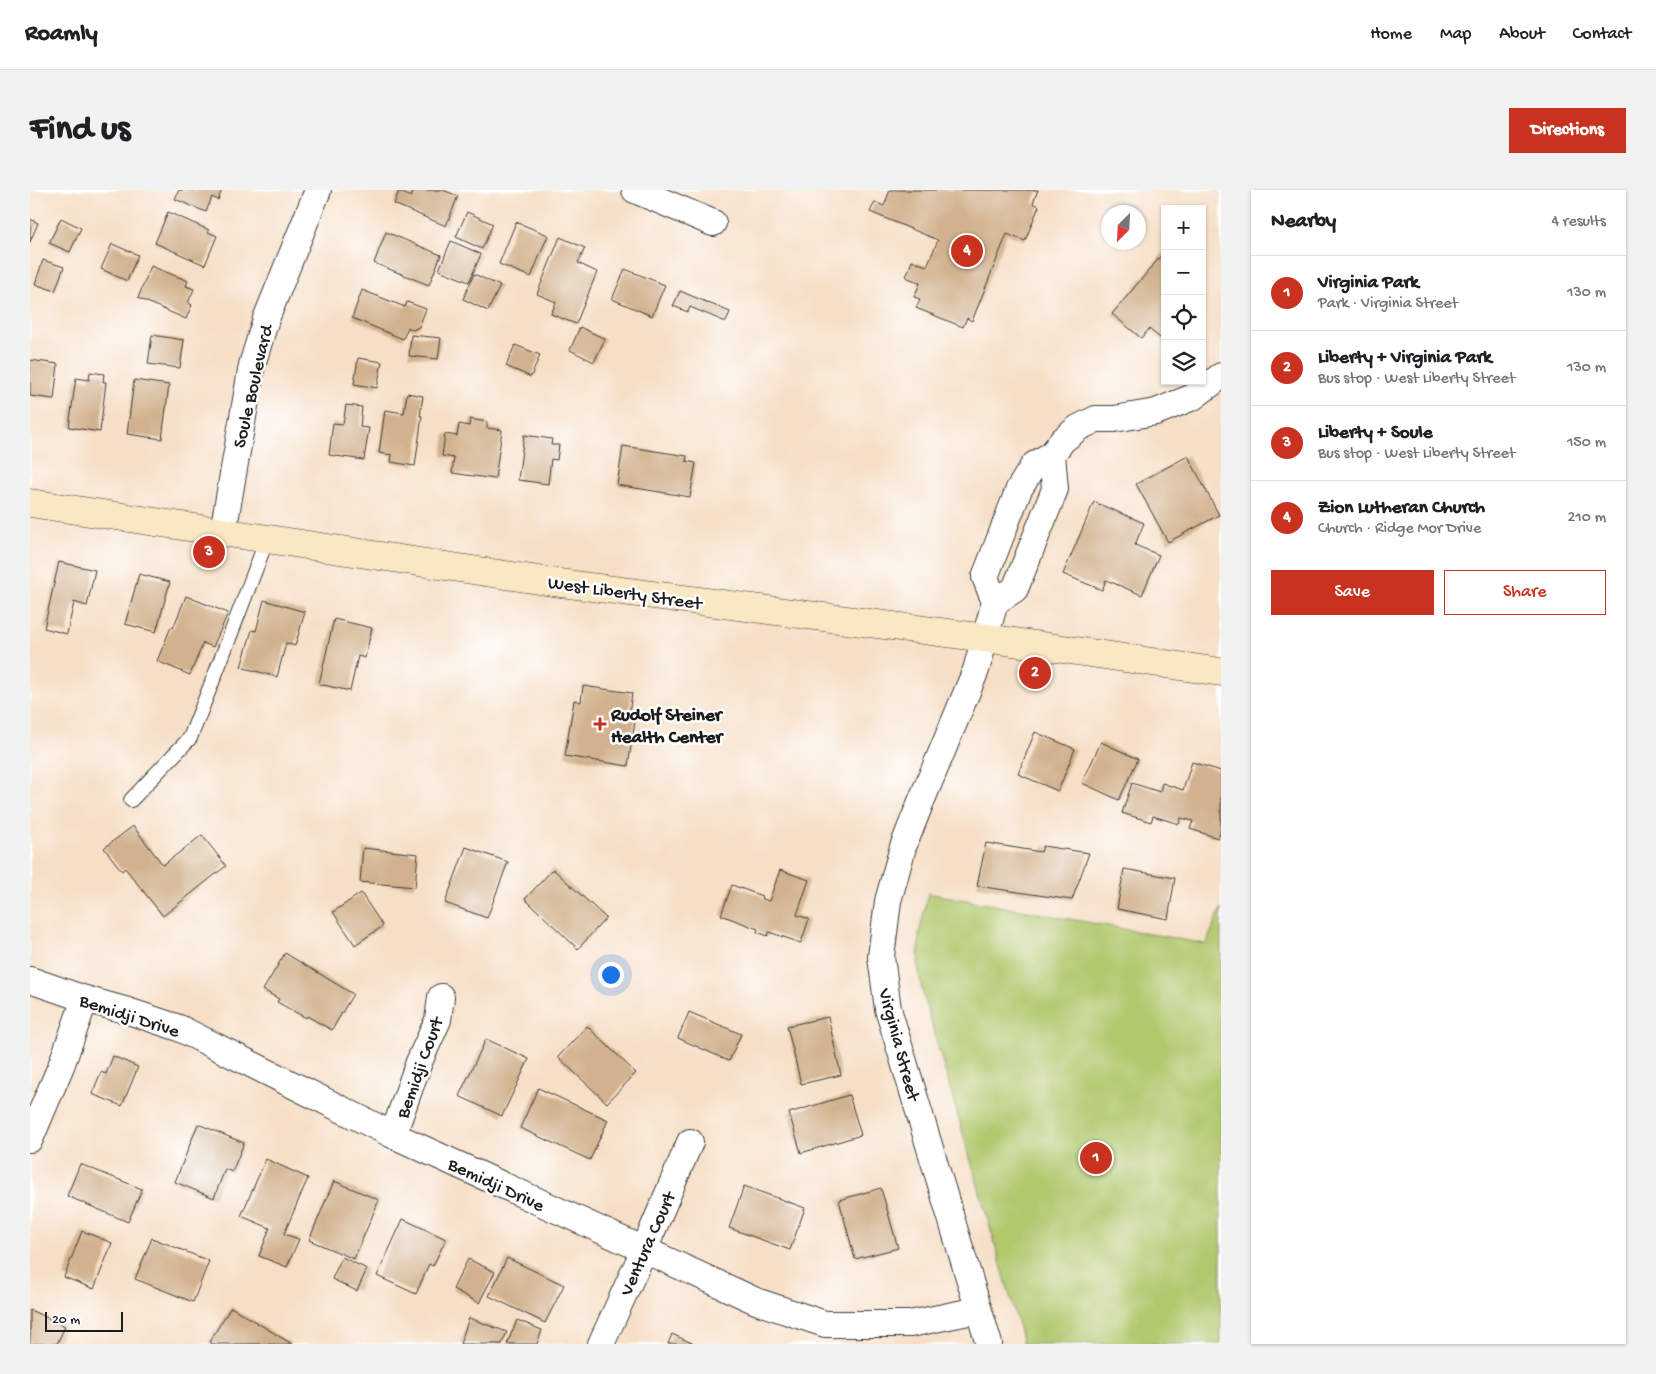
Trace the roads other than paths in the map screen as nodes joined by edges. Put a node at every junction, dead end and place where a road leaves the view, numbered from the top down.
1 (318, 190) edge
2 (635, 190) edge
3 (713, 223) dead end
4 (1221, 376) edge
5 (30, 503) edge
6 (223, 532) junction
7 (267, 538) junction
8 (986, 638) junction
9 (1221, 672) edge
10 (131, 800) dead end
11 (30, 980) edge
12 (441, 998) dead end
13 (85, 999) junction
14 (393, 1135) junction
15 (30, 1139) edge
16 (690, 1142) dead end
17 (644, 1250) junction
18 (978, 1310) junction
19 (601, 1344) edge
20 (989, 1344) edge

1 - 6 street, Soule Boulevard
2 - 3 street
4 - 8 street, Virginia Street
5 - 6 main road, West Liberty Street
6 - 7 main road, West Liberty Street
7 - 8 main road, West Liberty Street
7 - 10 lane
8 - 9 main road, West Liberty Street
8 - 18 street, Virginia Street
11 - 13 street, Bemidji Drive
12 - 14 street, Bemidji Court
13 - 14 street, Bemidji Drive
13 - 15 street
14 - 17 street, Bemidji Drive
16 - 17 street, Ventura Court
17 - 18 street, Bemidji Drive
17 - 19 street, Ventura Court
18 - 20 street, Virginia Street

